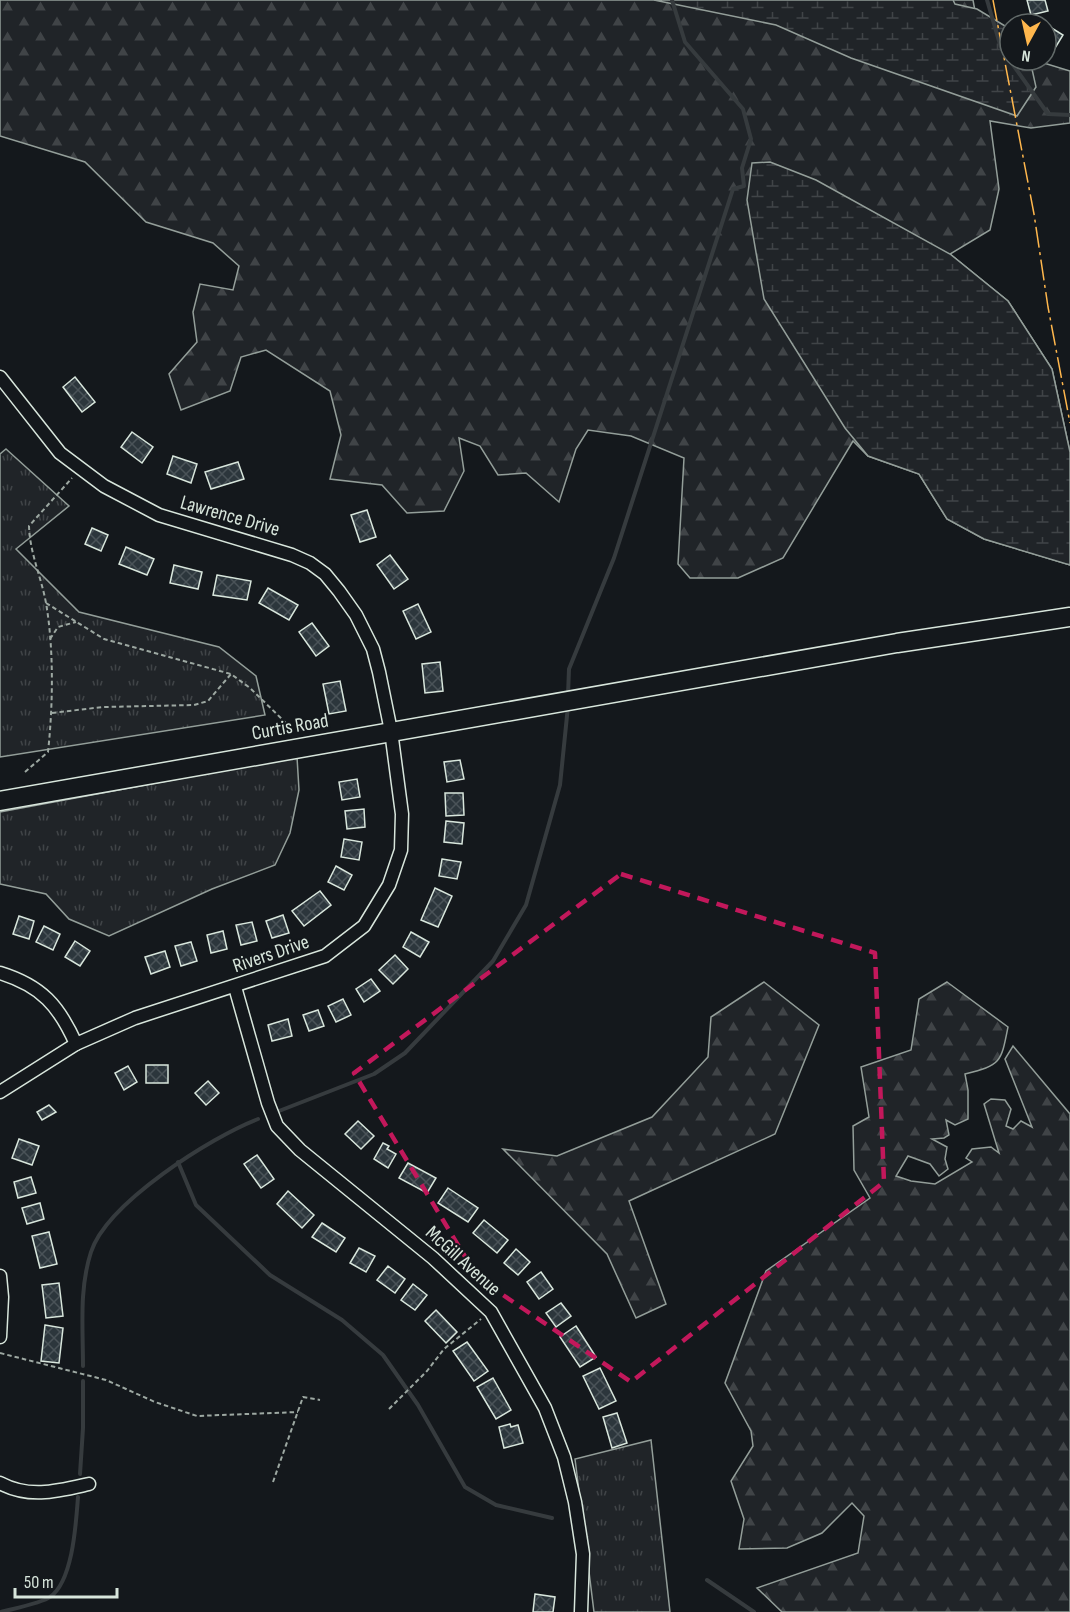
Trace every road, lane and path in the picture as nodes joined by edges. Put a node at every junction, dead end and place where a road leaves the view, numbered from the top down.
1 (0, 377) edge
2 (80, 469) junction
3 (46, 603) junction
4 (1070, 617) edge
5 (76, 622) junction
6 (49, 640) junction
7 (231, 674) junction
8 (52, 713) junction
9 (288, 725) dead end
10 (391, 731) junction
11 (25, 772) dead end
12 (0, 801) edge
13 (0, 973) edge
14 (235, 987) junction
15 (76, 1044) junction
16 (0, 1092) edge
17 (0, 1276) edge
18 (491, 1312) junction
19 (0, 1337) edge
20 (0, 1353) edge
21 (320, 1400) dead end
22 (389, 1409) dead end
23 (298, 1412) junction
24 (273, 1482) dead end
25 (0, 1483) edge
26 (89, 1484) dead end
27 (581, 1612) edge

1 - 2 street, Lawrence Drive
2 - 3 path
2 - 10 street, Lawrence Drive
3 - 5 path
3 - 6 path
4 - 10 main road, Curtis Road
5 - 6 path
5 - 7 path
6 - 8 path
7 - 8 path
7 - 9 path
8 - 11 path
10 - 12 main road, Curtis Road
10 - 14 street, Rivers Drive
13 - 15 street
14 - 15 street, Rivers Drive
14 - 18 street, McGill Avenue
15 - 16 street, Rivers Drive
17 - 19 street
18 - 22 path
18 - 27 street, McGill Avenue
20 - 23 path
21 - 23 path
23 - 24 path
25 - 26 street

